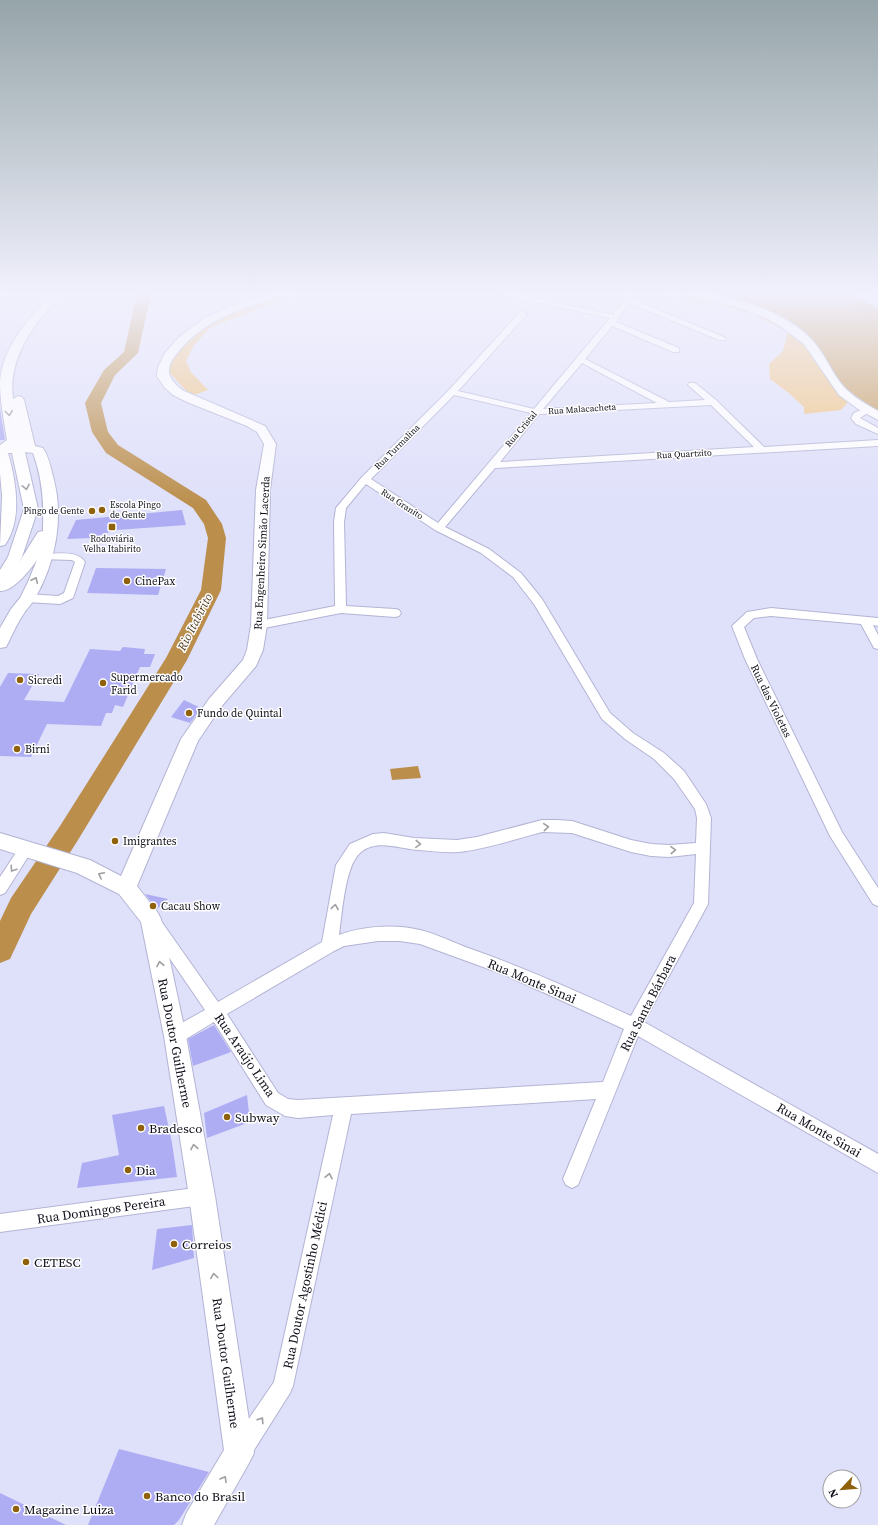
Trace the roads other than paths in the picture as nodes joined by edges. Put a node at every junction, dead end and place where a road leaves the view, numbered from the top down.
1 (11, 364) edge
2 (166, 364) edge
3 (478, 364) edge
4 (576, 364) edge
5 (590, 364) edge
6 (824, 364) edge
7 (692, 385) dead end
8 (18, 390) dead end
9 (452, 392) junction
10 (713, 402) junction
11 (666, 404) junction
12 (536, 412) junction
13 (873, 413) edge
14 (878, 431) edge
15 (878, 443) edge
16 (25, 447) junction
17 (0, 450) edge
18 (762, 450) junction
19 (491, 465) junction
20 (365, 479) junction
21 (50, 521) junction
22 (439, 528) junction
23 (0, 542) edge
24 (15, 557) junction
25 (45, 557) junction
26 (21, 572) junction
27 (0, 583) edge
28 (0, 588) edge
29 (27, 598) junction
30 (341, 608) junction
31 (16, 613) junction
32 (395, 613) dead end
33 (864, 620) junction
34 (878, 622) edge
35 (259, 625) junction
36 (0, 643) edge
37 (878, 645) edge
38 (0, 841) edge
39 (703, 848) junction
40 (32, 850) junction
41 (126, 888) junction
42 (0, 889) edge
43 (878, 900) edge
44 (151, 919) junction
45 (329, 946) junction
46 (216, 1011) junction
47 (634, 1025) junction
48 (174, 1036) junction
49 (607, 1090) junction
50 (344, 1105) junction
51 (878, 1164) edge
52 (572, 1179) dead end
53 (202, 1196) junction
54 (0, 1223) edge
55 (239, 1453) junction
56 (197, 1525) edge

1 -> 16 street
2 - 35 street, Rua Engenheiro Simão Lacerda
3 - 9 street, Rua Turmalina
4 - 12 street, Rua Cristal
5 - 11 street
6 - 13 street
7 - 10 street
8 - 16 street
9 - 12 street, Rua Malacacheta
9 - 20 street, Rua Turmalina
10 - 11 street, Rua Malacacheta
10 - 18 street
11 - 12 street, Rua Malacacheta
12 - 19 street, Rua Cristal
13 - 14 street
15 - 18 street, Rua Quartzito
16 - 17 street
16 - 21 street
16 -> 24 street
17 - 23 street
18 - 19 street, Rua Quartzito
19 - 22 street, Rua Cristal
20 - 22 street, Rua Granito
20 - 30 street, Rua Turmalina
21 - 25 street
21 - 26 street
22 - 39 street, Rua Granito
24 - 26 street
24 - 27 street
29 -> 25 street
25 - 29 street
26 - 28 street
26 - 31 street
29 - 31 street
30 - 32 street
30 - 35 street
31 - 36 street
33 - 34 street, Rua das Violetas
33 - 37 street
33 - 43 street, Rua das Violetas
35 - 41 street, Rua Engenheiro Simão Lacerda
38 - 40 street, Rua Araújo Lima
45 -> 39 street
39 - 47 street, Rua Santa Bárbara
41 -> 40 street, Rua Araújo Lima
40 -> 42 street
41 - 44 street, Rua Araújo Lima
44 - 46 street, Rua Araújo Lima
48 -> 44 street, Rua Doutor Guilherme
45 - 46 street, Rua Monte Sinai
45 - 47 street, Rua Monte Sinai
46 - 48 street, Rua Monte Sinai
46 - 50 street, Rua Araújo Lima
47 - 49 street, Rua Santa Bárbara
47 - 51 street, Rua Monte Sinai
53 -> 48 street, Rua Doutor Guilherme
49 - 50 street, Rua Araújo Lima
49 - 52 street, Rua Santa Bárbara
55 -> 50 street, Rua Doutor Agostinho Médici
53 - 54 street, Rua Domingos Pereira
55 -> 53 street, Rua Doutor Guilherme
56 -> 55 street

